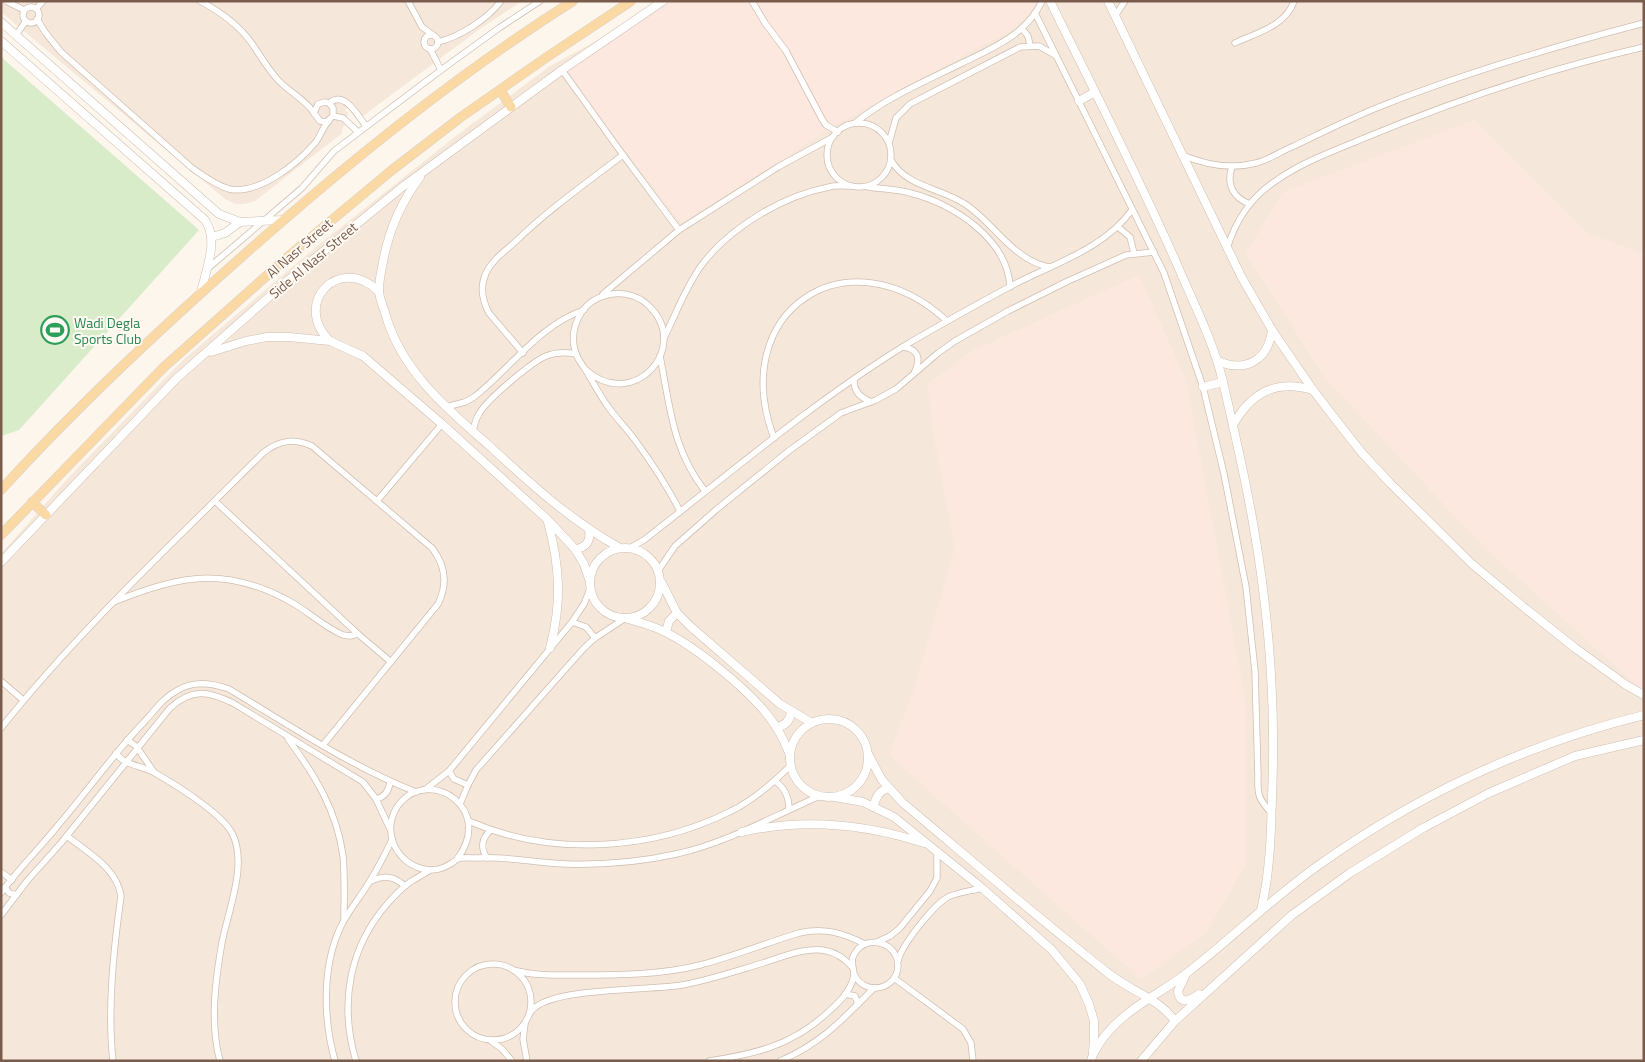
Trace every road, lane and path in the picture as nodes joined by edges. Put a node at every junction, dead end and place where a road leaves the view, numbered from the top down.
1 (6, 1) edge
2 (44, 1) edge
3 (200, 1) edge
4 (408, 1) edge
5 (502, 1) edge
6 (540, 1) edge
7 (572, 1) edge
8 (631, 1) edge
9 (663, 1) edge
10 (752, 1) edge
11 (1042, 1) edge
12 (1050, 1) edge
13 (1108, 1) edge
14 (1125, 1) edge
15 (1294, 1) edge
16 (36, 9) junction
17 (24, 10) junction
18 (1036, 13) junction
19 (1115, 16) junction
20 (37, 19) junction
21 (26, 21) junction
22 (418, 21) junction
23 (1, 22) edge
24 (1644, 23) edge
25 (1022, 28) junction
26 (433, 34) junction
27 (16, 35) junction
28 (424, 41) junction
29 (1, 42) edge
30 (438, 42) junction
31 (1235, 43) dead end
32 (1030, 46) junction
33 (1644, 47) edge
34 (430, 49) junction
35 (1056, 55) junction
36 (441, 70) junction
37 (562, 70) junction
38 (500, 90) junction
39 (1095, 92) junction
40 (1079, 101) junction
41 (305, 103) junction
42 (329, 103) junction
43 (318, 104) junction
44 (511, 106) junction
45 (314, 113) junction
46 (331, 118) junction
47 (320, 121) junction
48 (856, 123) junction
49 (366, 126) junction
50 (322, 131) junction
51 (358, 132) junction
52 (835, 134) junction
53 (889, 143) junction
54 (622, 155) junction
55 (1182, 155) junction
56 (891, 160) junction
57 (1232, 167) junction
58 (424, 171) junction
59 (852, 186) junction
60 (863, 187) junction
61 (1250, 204) junction
62 (1132, 210) junction
63 (282, 220) junction
64 (240, 222) junction
65 (263, 222) junction
66 (1118, 227) junction
67 (679, 230) junction
68 (212, 237) junction
69 (1227, 249) junction
70 (1154, 252) junction
71 (1134, 253) junction
72 (1049, 267) junction
73 (206, 270) junction
74 (1010, 287) junction
75 (201, 292) junction
76 (379, 292) junction
77 (598, 298) junction
78 (584, 310) junction
79 (948, 321) junction
80 (1272, 330) junction
81 (664, 340) junction
82 (330, 341) junction
83 (903, 347) junction
84 (523, 353) junction
85 (204, 354) junction
86 (576, 354) junction
87 (660, 356) junction
88 (1218, 361) junction
89 (585, 369) junction
90 (914, 373) junction
91 (854, 380) junction
92 (1223, 382) junction
93 (1203, 387) junction
94 (1313, 390) junction
95 (871, 402) junction
96 (446, 407) junction
97 (442, 424) junction
98 (1233, 425) junction
99 (473, 432) junction
100 (774, 438) junction
101 (1, 490) edge
102 (705, 491) junction
103 (215, 501) junction
104 (377, 501) junction
105 (32, 502) junction
106 (680, 511) junction
107 (46, 515) junction
108 (548, 520) junction
109 (589, 530) junction
110 (1, 535) edge
111 (620, 548) junction
112 (630, 548) junction
113 (575, 549) junction
114 (1, 562) edge
115 (658, 571) junction
116 (589, 579) junction
117 (660, 580) junction
118 (590, 589) junction
119 (113, 602) junction
120 (677, 613) junction
121 (625, 619) junction
122 (572, 622) junction
123 (666, 632) junction
124 (358, 634) junction
125 (595, 638) junction
126 (550, 648) junction
127 (391, 662) junction
128 (1, 681) edge
129 (1644, 695) edge
130 (23, 700) junction
131 (791, 712) junction
132 (1644, 715) edge
133 (812, 723) junction
134 (776, 727) junction
135 (1, 728) edge
136 (286, 735) junction
137 (126, 740) junction
138 (1644, 740) edge
139 (323, 745) junction
140 (137, 748) junction
141 (116, 753) junction
142 (868, 754) junction
143 (790, 755) junction
144 (126, 761) junction
145 (791, 765) junction
146 (449, 771) junction
147 (154, 772) junction
148 (776, 781) junction
149 (390, 782) junction
150 (468, 785) junction
151 (888, 788) junction
152 (425, 790) junction
153 (416, 792) junction
154 (820, 796) junction
155 (835, 797) junction
156 (376, 799) junction
157 (460, 804) junction
158 (874, 806) junction
159 (789, 809) junction
160 (1272, 814) junction
161 (469, 821) junction
162 (61, 822) junction
163 (72, 830) junction
164 (490, 830) junction
165 (390, 831) junction
166 (742, 832) junction
167 (52, 833) junction
168 (67, 836) junction
169 (392, 840) junction
170 (61, 843) junction
171 (927, 844) junction
172 (937, 853) junction
173 (457, 858) junction
174 (487, 858) junction
175 (431, 870) junction
176 (1, 872) edge
177 (16, 874) junction
178 (12, 880) junction
179 (27, 881) junction
180 (370, 881) junction
181 (406, 886) junction
182 (982, 888) junction
183 (3, 890) edge
184 (16, 894) junction
185 (1261, 910) junction
186 (1, 915) edge
187 (344, 920) junction
188 (877, 942) junction
189 (865, 944) junction
190 (1059, 945) junction
191 (898, 963) junction
192 (852, 967) junction
193 (513, 970) junction
194 (1187, 973) junction
195 (854, 974) junction
196 (894, 978) junction
197 (874, 988) junction
198 (1210, 989) junction
199 (845, 994) junction
200 (1150, 998) junction
201 (858, 1004) junction
202 (528, 1018) junction
203 (1175, 1021) junction
204 (489, 1040) junction
205 (1092, 1059) edge
206 (113, 1061) edge
207 (220, 1061) edge
208 (334, 1061) edge
209 (356, 1061) edge
210 (512, 1061) edge
211 (527, 1061) edge
212 (709, 1061) edge
213 (780, 1061) edge
214 (973, 1061) edge
215 (1141, 1061) edge

1 - 17 street
2 - 16 street
3 - 41 street
4 - 22 street
5 - 30 street
6 - 36 street
7 - 63 main road
8 - 38 main road, Al Nasr Street
9 - 37 street, Side Al Nasr Street
10 - 52 street
11 - 18 street
12 - 39 street
13 - 19 street
14 - 19 street
15 - 31 street
16 - 17 street
16 - 20 street
17 - 21 street
18 - 25 street
18 - 35 street
19 - 55 street
20 - 21 street
20 - 50 street
21 - 27 street
22 - 26 street
22 - 28 street
23 - 27 street
24 - 57 street
25 - 32 street
25 - 48 street
26 - 28 street
26 - 30 street
27 - 64 street
28 - 34 street
29 - 68 street
30 - 34 street
32 - 35 street
32 - 53 street
33 - 61 street
34 - 36 street
35 - 40 street
36 - 49 street
37 - 44 street, Side Al Nasr Street
37 - 54 street
38 - 44 main road
38 - 105 main road, Al Nasr Street
39 - 40 street
39 - 88 street
40 - 62 street
41 - 43 street
41 - 45 street
42 - 43 street
42 - 46 street
42 - 49 street
43 - 45 street
44 - 58 street, Side Al Nasr Street
45 - 47 street
46 - 47 street
46 - 50 street
46 - 51 street
47 - 50 street
48 - 52 street
48 - 53 street
49 - 51 street
51 - 65 street
52 - 59 street
52 - 67 street
53 - 56 street
54 - 67 street
54 - 84 street
55 - 57 street
55 - 69 street
56 - 60 street
56 - 72 street
57 - 61 street
58 - 76 street
58 - 85 street, Side Al Nasr Street
59 - 60 street
59 - 81 street
60 - 74 street
61 - 69 street
62 - 66 street
62 - 70 street
63 - 65 street
63 - 75 main road
64 - 65 street
64 - 68 street
65 - 73 street
66 - 71 street
66 - 72 street
67 - 77 street
68 - 73 street
69 - 80 street
70 - 71 street
70 - 93 street
71 - 90 street
72 - 74 street
73 - 75 street
74 - 79 street
75 - 101 main road
76 - 82 street
76 - 96 street
77 - 78 street
77 - 81 street
78 - 84 street
78 - 86 street
79 - 83 street
79 - 100 street
80 - 88 street
80 - 94 street
81 - 87 street
82 - 85 street
82 - 97 street
83 - 90 street
83 - 91 street
84 - 96 street
85 - 107 street, Side Al Nasr Street
86 - 89 street
86 - 99 street
87 - 89 street
87 - 102 street
88 - 92 street
89 - 106 street
90 - 95 street
91 - 95 street
91 - 100 street
92 - 93 street
92 - 98 street
93 - 160 street
94 - 98 street
94 - 129 street
95 - 115 street
96 - 99 street
97 - 104 street
97 - 108 street
98 - 160 street
99 - 109 street
100 - 102 street
102 - 106 street
103 - 104 street
103 - 119 street
103 - 124 street
104 - 127 street
105 - 107 main road
105 - 110 main road, Al Nasr Street
106 - 112 street
107 - 114 street, Side Al Nasr Street
108 - 113 street
108 - 126 street
109 - 111 street
109 - 113 street
111 - 112 street
111 - 116 street
112 - 115 street
113 - 116 street
115 - 117 street
116 - 118 street
117 - 120 street
117 - 121 street
118 - 121 street
118 - 122 street
119 - 124 street
119 - 130 street
120 - 123 street
120 - 131 street
121 - 123 street
121 - 125 street
122 - 125 street
122 - 126 street
123 - 134 street
124 - 127 street
125 - 150 street
126 - 146 street
127 - 139 street
128 - 130 street
130 - 135 street
131 - 133 street
131 - 134 street
132 - 185 street
133 - 142 street
133 - 143 street
134 - 143 street
136 - 140 street
136 - 156 street
136 - 187 street
137 - 139 street
137 - 140 street
137 - 141 street
138 - 198 street
139 - 149 street
140 - 144 street
140 - 147 street
141 - 144 street
141 - 162 street
142 - 151 street
142 - 155 street
143 - 145 street
144 - 147 street
144 - 163 street
145 - 148 street
145 - 154 street
146 - 150 street
146 - 152 street
147 - 207 street
148 - 159 street
148 - 164 street
149 - 153 street
149 - 156 street
150 - 157 street
151 - 158 street
151 - 190 street
152 - 153 street
152 - 157 street
153 - 165 street
154 - 155 street
154 - 159 street
155 - 158 street
156 - 165 street
157 - 161 street
158 - 171 street
159 - 166 street
160 - 185 street
161 - 164 street
161 - 173 street
162 - 163 street
162 - 167 street
163 - 168 street
164 - 174 street
165 - 169 street
166 - 171 street
166 - 174 street
167 - 170 street
167 - 177 street
168 - 170 street
168 - 206 street
169 - 175 street
169 - 180 street
170 - 179 street
171 - 172 street
172 - 182 street
172 - 188 street
173 - 174 street
173 - 175 street
175 - 181 street
176 - 178 street
177 - 178 street
177 - 179 street
178 - 183 street
179 - 184 street
180 - 181 street
180 - 187 street
181 - 209 street
182 - 190 street
182 - 191 street
183 - 184 street
184 - 186 street
185 - 194 street
187 - 208 street
188 - 189 street
188 - 191 street
189 - 192 street
189 - 193 street
190 - 200 street
190 - 205 street
191 - 196 street
192 - 195 street
192 - 202 street
193 - 202 street
193 - 204 street
194 - 198 street
194 - 200 street
195 - 197 street
195 - 199 street
196 - 197 street
196 - 214 street
197 - 201 street
198 - 203 street
199 - 201 street
199 - 212 street
200 - 203 street
200 - 205 street
201 - 213 street
202 - 204 street
202 - 211 street
203 - 215 street
204 - 210 street

